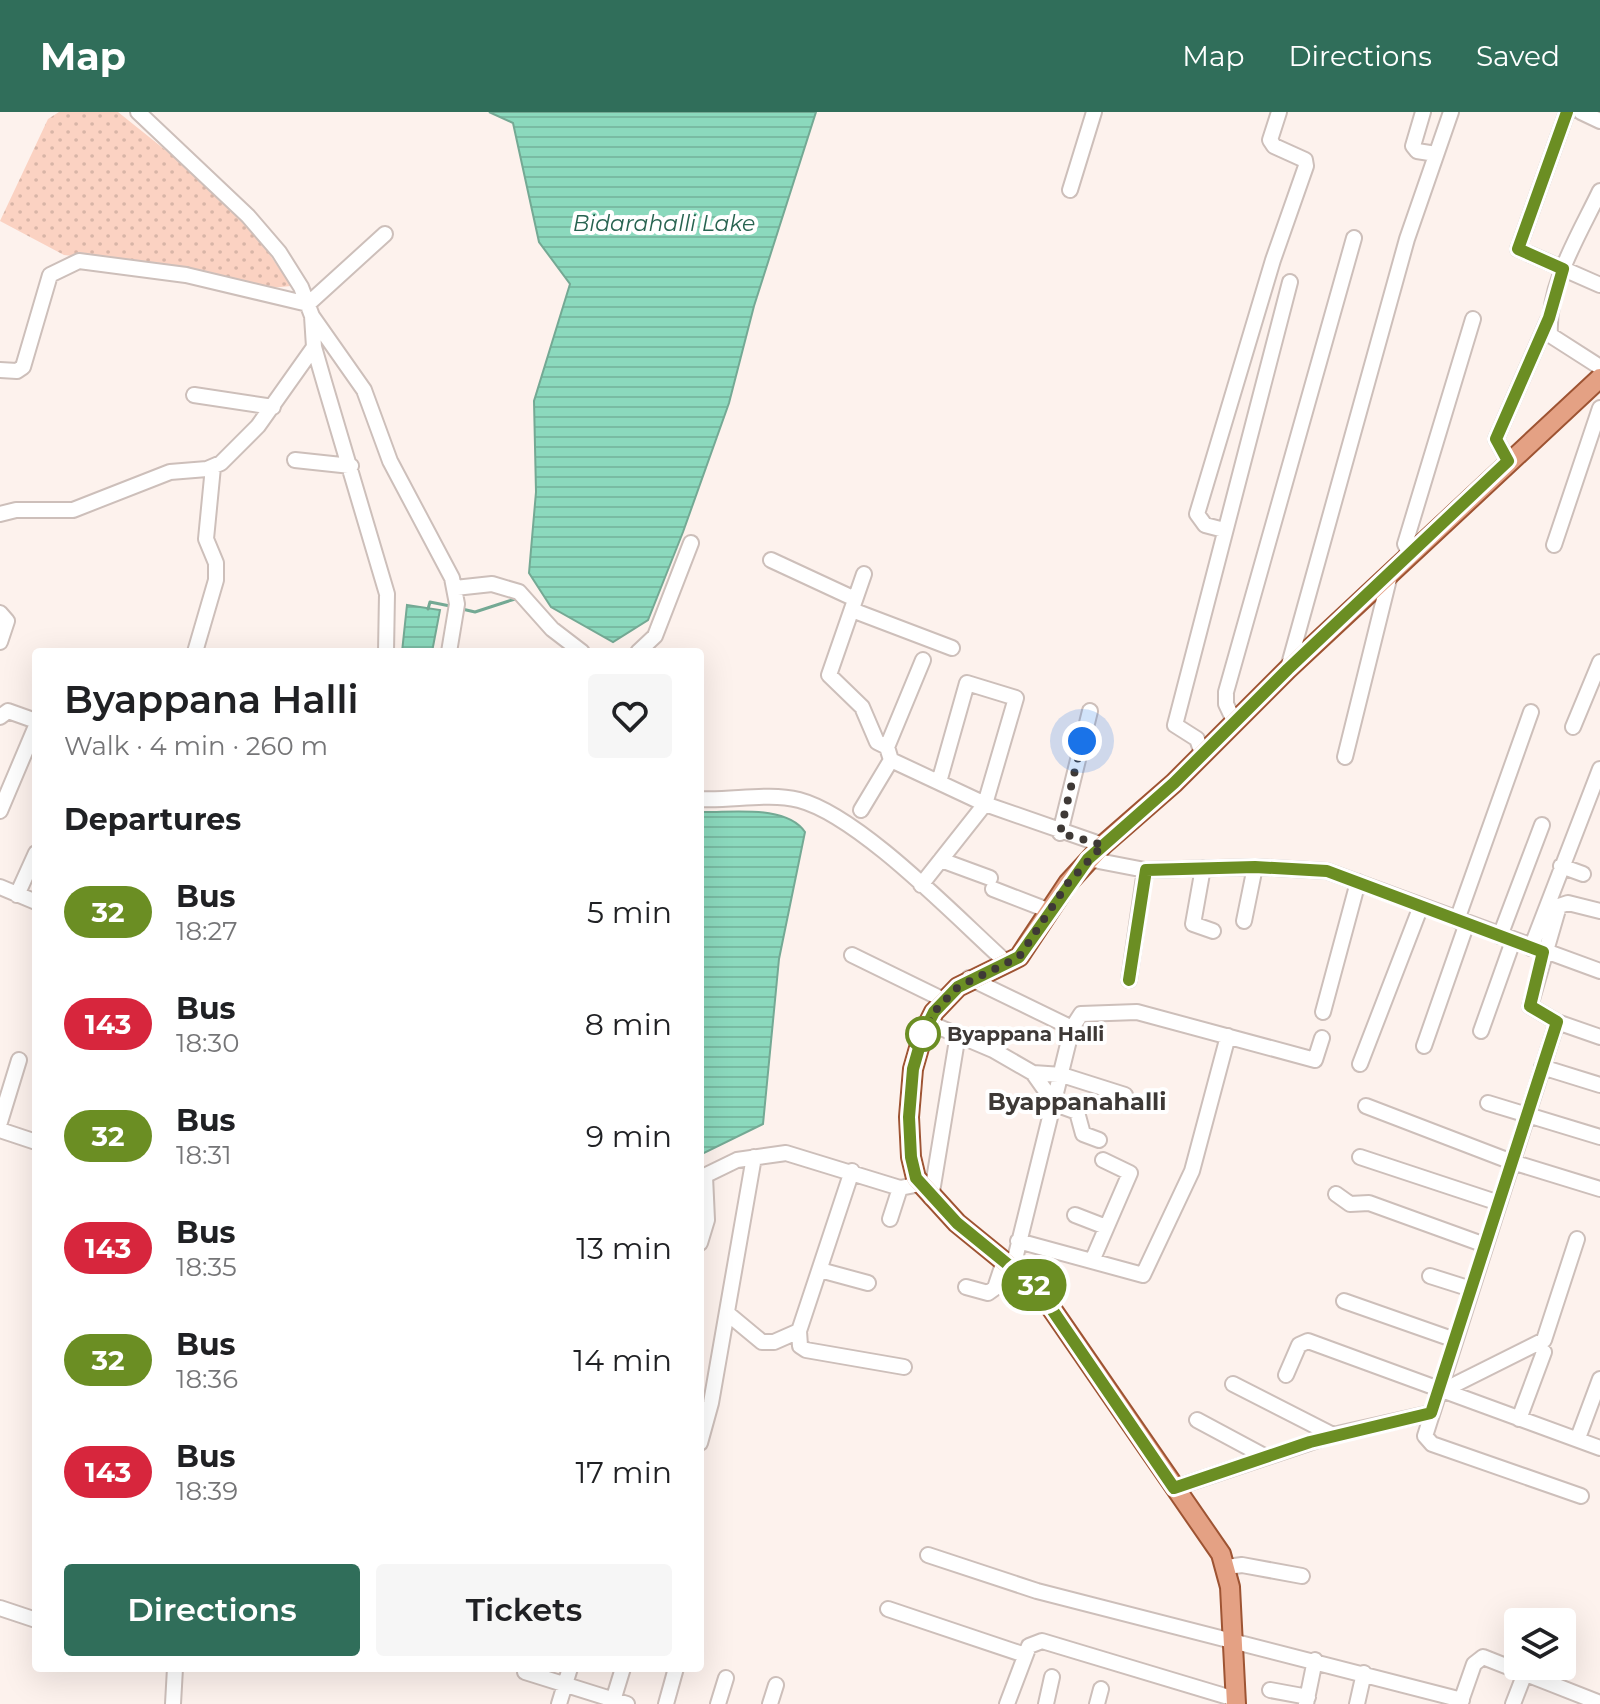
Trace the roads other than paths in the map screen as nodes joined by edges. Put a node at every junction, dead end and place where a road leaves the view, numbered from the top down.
1 (138, 112) edge
2 (1094, 112) edge
3 (1279, 112) edge
4 (1423, 112) edge
5 (1451, 112) edge
6 (1567, 112) edge
7 (1581, 112) edge
8 (1600, 121) edge
9 (1436, 154) junction
10 (1070, 190) dead end
11 (1600, 191) edge
12 (385, 234) dead end
13 (1354, 238) dead end
14 (1563, 269) junction
15 (1290, 282) dead end
16 (1600, 285) edge
17 (310, 310) junction
18 (1549, 318) junction
19 (1473, 319) dead end
20 (314, 347) junction
21 (1600, 367) edge
22 (0, 370) edge
23 (1600, 378) edge
24 (194, 395) dead end
25 (273, 407) junction
26 (1600, 408) edge
27 (295, 460) dead end
28 (1508, 461) junction
29 (351, 466) junction
30 (213, 467) junction
31 (0, 514) edge
32 (1224, 530) junction
33 (691, 543) dead end
34 (1554, 545) dead end
35 (1410, 554) junction
36 (771, 560) dead end
37 (864, 574) dead end
38 (1390, 574) junction
39 (455, 588) junction
40 (854, 604) junction
41 (0, 613) edge
42 (0, 642) edge
43 (196, 648) edge
44 (386, 648) edge
45 (450, 648) edge
46 (577, 648) edge
47 (642, 648) edge
48 (952, 648) dead end
49 (923, 660) dead end
50 (1600, 662) edge
51 (1288, 669) junction
52 (1594, 693) edge
53 (1090, 711) dead end
54 (1531, 712) dead end
55 (0, 717) edge
56 (32, 722) edge
57 (1235, 723) junction
58 (1573, 727) dead end
59 (32, 734) edge
60 (889, 754) junction
61 (1203, 756) junction
62 (1345, 757) dead end
63 (1600, 769) edge
64 (939, 782) junction
65 (704, 797) edge
66 (985, 804) junction
67 (861, 810) dead end
68 (0, 811) edge
69 (1542, 825) dead end
70 (1060, 833) junction
71 (1103, 845) junction
72 (1088, 859) junction
73 (941, 860) junction
74 (32, 862) edge
75 (1561, 866) junction
76 (1255, 867) junction
77 (1203, 868) junction
78 (1145, 870) junction
79 (1583, 874) dead end
80 (1358, 882) junction
81 (921, 885) junction
82 (0, 887) edge
83 (17, 895) junction
84 (32, 901) edge
85 (1421, 906) junction
86 (1050, 911) junction
87 (1600, 911) edge
88 (1549, 916) junction
89 (1244, 921) dead end
90 (1462, 921) junction
91 (1213, 931) dead end
92 (1507, 939) junction
93 (1537, 950) junction
94 (852, 955) dead end
95 (1007, 963) junction
96 (1600, 971) edge
97 (969, 978) junction
98 (1129, 980) dead end
99 (944, 1000) junction
100 (1323, 1012) dead end
101 (927, 1022) junction
102 (1557, 1022) junction
103 (1072, 1028) junction
104 (1481, 1031) dead end
105 (958, 1034) junction
106 (1228, 1036) junction
107 (1600, 1037) edge
108 (1322, 1038) dead end
109 (1424, 1046) dead end
110 (19, 1060) dead end
111 (1360, 1064) dead end
112 (1542, 1067) junction
113 (1033, 1073) junction
114 (1062, 1075) junction
115 (1600, 1085) edge
116 (1125, 1095) dead end
117 (1488, 1103) dead end
118 (1055, 1104) junction
119 (1366, 1106) dead end
120 (1527, 1115) junction
121 (0, 1122) edge
122 (0, 1130) edge
123 (1600, 1137) edge
124 (1099, 1140) dead end
125 (32, 1141) edge
126 (754, 1157) junction
127 (1360, 1157) dead end
128 (1103, 1160) dead end
129 (1512, 1162) junction
130 (852, 1171) junction
131 (704, 1176) edge
132 (704, 1188) edge
133 (900, 1188) junction
134 (1600, 1189) edge
135 (925, 1191) junction
136 (1336, 1194) dead end
137 (1499, 1203) junction
138 (1075, 1215) dead end
139 (890, 1219) dead end
140 (1106, 1227) junction
141 (704, 1230) edge
142 (1577, 1239) dead end
143 (1018, 1241) junction
144 (1485, 1245) junction
145 (1092, 1261) junction
146 (1008, 1264) junction
147 (820, 1270) junction
148 (1430, 1276) dead end
149 (868, 1283) dead end
150 (966, 1287) dead end
151 (1471, 1289) junction
152 (1344, 1301) dead end
153 (727, 1313) junction
154 (799, 1331) junction
155 (1455, 1340) junction
156 (1544, 1352) dead end
157 (904, 1367) dead end
158 (1286, 1375) dead end
159 (1600, 1379) edge
160 (1233, 1384) dead end
161 (1442, 1389) junction
162 (1431, 1413) junction
163 (1519, 1419) junction
164 (1197, 1420) dead end
165 (704, 1424) edge
166 (1333, 1435) junction
167 (1578, 1438) junction
168 (1600, 1448) edge
169 (1266, 1457) junction
170 (1174, 1488) junction
171 (1581, 1496) dead end
172 (928, 1555) dead end
173 (1227, 1567) junction
174 (1302, 1576) dead end
175 (0, 1608) edge
176 (888, 1609) dead end
177 (32, 1619) edge
178 (1232, 1640) junction
179 (1025, 1655) junction
180 (1315, 1660) junction
181 (1504, 1666) edge
182 (175, 1672) edge
183 (525, 1672) dead end
184 (569, 1672) edge
185 (622, 1672) edge
186 (675, 1672) edge
187 (1364, 1673) junction
188 (1052, 1677) dead end
189 (726, 1678) dead end
190 (1522, 1680) edge
191 (1536, 1680) edge
192 (565, 1685) junction
193 (776, 1685) dead end
194 (1414, 1687) junction
195 (1270, 1690) dead end
196 (1564, 1697) edge
197 (1307, 1700) edge
198 (1235, 1701) edge
199 (1461, 1702) edge
200 (617, 1703) edge
201 (1600, 1703) edge
202 (173, 1704) edge
203 (559, 1704) edge
204 (666, 1704) edge
205 (718, 1704) edge
206 (770, 1704) edge
207 (1007, 1704) edge
208 (1046, 1704) edge
209 (1357, 1704) edge
210 (1410, 1704) edge
211 (1513, 1704) edge

1 - 17 street
2 - 10 street
3 - 32 street
4 - 9 street
5 - 9 street
6 - 14 street
7 - 8 street
9 - 51 street
11 - 14 street
12 - 17 street
13 - 57 street
14 - 16 street
14 - 18 street
15 - 32 street
17 - 20 street
17 - 22 street
17 - 39 street
18 - 21 street
18 - 28 street
19 - 35 street
20 - 25 street
20 - 29 street
23 - 28 main road
24 - 25 street
25 - 30 street
26 - 34 street
27 - 29 street
28 - 35 main road
29 - 44 street
30 - 31 street
30 - 43 street
32 - 61 street
33 - 47 street
35 - 38 main road
36 - 40 street
37 - 40 street
38 - 51 main road
38 - 62 street
39 - 45 street
39 - 46 street
40 - 48 street
40 - 60 street
41 - 42 street
49 - 60 street
50 - 52 street
51 - 57 main road
52 - 58 street
53 - 70 street
54 - 90 street
55 - 56 street
57 - 61 main road
59 - 68 street
60 - 64 street
60 - 67 street
61 - 71 main road
63 - 75 street
64 - 66 street
64 - 66 street
65 - 81 street
66 - 70 street
66 - 73 street
69 - 92 street
70 - 71 street
71 - 72 main road
72 - 78 street
72 - 86 main road
73 - 81 street
73 - 86 street
74 - 83 street
75 - 79 street
75 - 88 street
76 - 77 street
76 - 80 street
76 - 89 street
77 - 78 street
77 - 91 street
78 - 98 street
80 - 85 street
80 - 100 street
81 - 95 street
82 - 83 street
83 - 84 street
85 - 90 street
85 - 111 street
86 - 95 main road
87 - 88 street
88 - 93 street
90 - 92 street
90 - 109 street
92 - 93 street
92 - 104 street
93 - 96 street
93 - 102 street
94 - 99 street
95 - 97 main road
97 - 99 main road
97 - 103 street
99 - 101 main road
101 - 105 street
101 - 135 main road
102 - 107 street
102 - 112 street
103 - 106 street
103 - 114 street
105 - 113 street
105 - 135 street
106 - 108 street
106 - 145 street
110 - 121 street
112 - 115 street
112 - 120 street
113 - 114 street
113 - 118 street
114 - 116 street
114 - 118 street
117 - 120 street
118 - 124 street
118 - 143 street
119 - 129 street
120 - 123 street
120 - 129 street
122 - 125 street
126 - 130 street
126 - 131 street
126 - 153 street
127 - 137 street
128 - 140 street
129 - 134 street
129 - 137 street
130 - 133 street
130 - 147 street
132 - 141 street
133 - 135 street
133 - 139 street
135 - 146 main road
136 - 144 street
137 - 144 street
138 - 140 street
140 - 145 street
142 - 161 street
143 - 145 street
143 - 146 street
144 - 151 street
146 - 150 street
146 - 170 main road
147 - 149 street
147 - 154 street
148 - 151 street
151 - 155 street
152 - 155 street
153 - 154 street
153 - 165 street
154 - 157 street
155 - 161 street
156 - 163 street
158 - 161 street
159 - 167 street
160 - 166 street
161 - 162 street
161 - 163 street
162 - 166 street
162 - 171 street
163 - 167 street
164 - 169 street
166 - 169 street
167 - 168 street
169 - 170 street
170 - 173 main road
172 - 178 street
173 - 174 street
173 - 178 main road
175 - 177 street
176 - 179 street
178 - 180 street
178 - 198 main road
179 - 198 street
179 - 207 street
180 - 187 street
180 - 197 street
181 - 199 street
182 - 202 street
183 - 192 street
184 - 192 street
185 - 200 street
186 - 204 street
187 - 194 street
187 - 209 street
188 - 208 street
189 - 205 street
190 - 211 street
191 - 196 street
192 - 200 street
192 - 203 street
193 - 206 street
194 - 199 street
194 - 210 street
195 - 197 street
196 - 201 street

